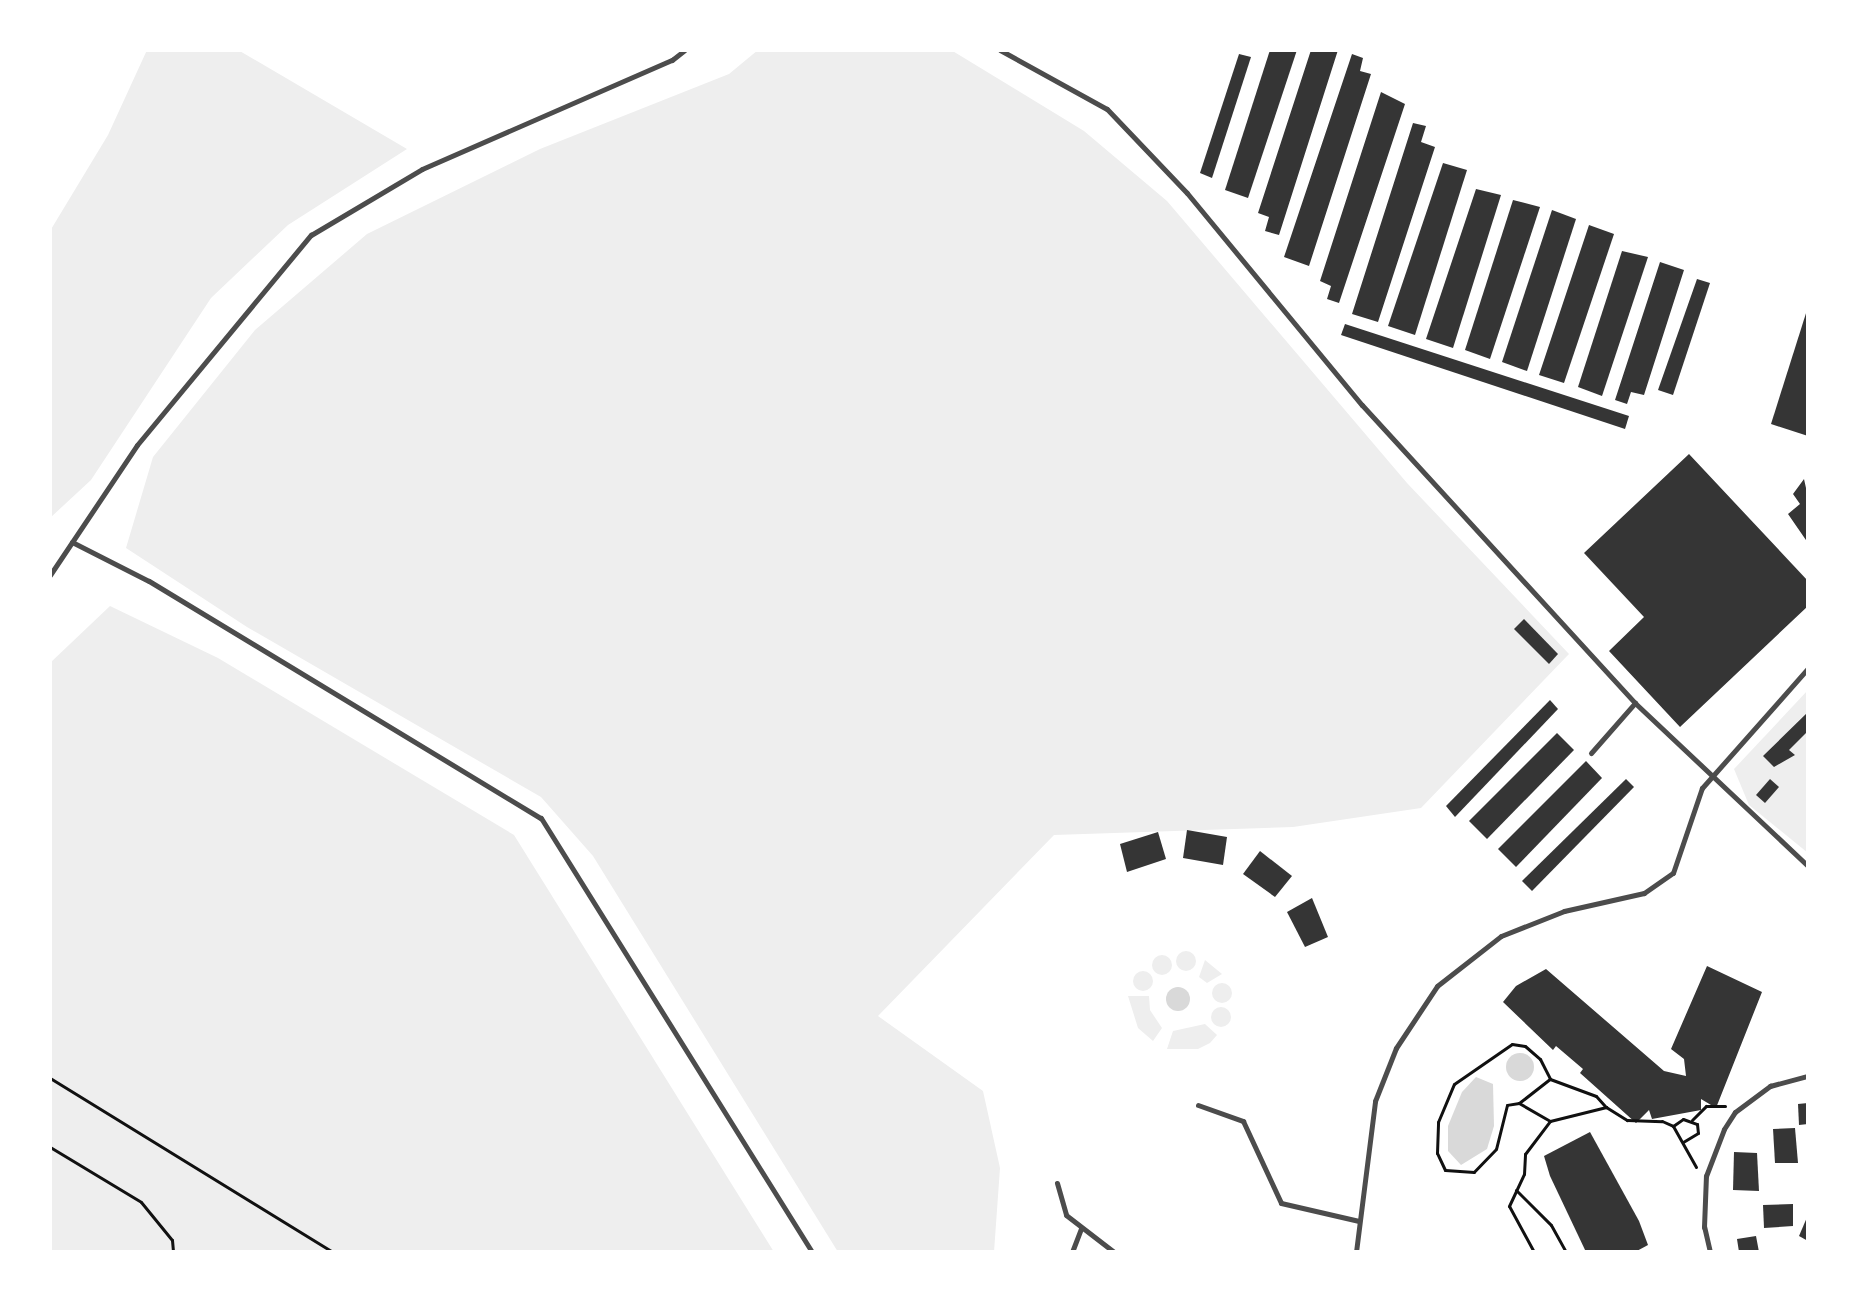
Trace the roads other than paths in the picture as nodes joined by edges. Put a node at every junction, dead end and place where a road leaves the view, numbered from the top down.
1 (685, 50) edge
2 (1000, 50) edge
3 (72, 542) junction
4 (50, 575) edge
5 (1808, 668) edge
6 (1635, 703) junction
7 (1591, 753) dead end
8 (1710, 776) junction
9 (1808, 866) edge
10 (1808, 1076) edge
11 (1198, 1105) dead end
12 (1057, 1183) dead end
13 (1359, 1221) junction
14 (1081, 1228) junction
15 (812, 1252) edge
16 (1072, 1252) edge
17 (1114, 1252) edge
18 (1356, 1252) edge
19 (1710, 1252) edge

1 - 3 lane
2 - 6 lane
3 - 4 lane
3 - 15 lane
5 - 8 lane
6 - 7 lane
6 - 8 lane
8 - 9 lane
8 - 13 lane
10 - 19 lane
11 - 13 lane
12 - 14 lane
13 - 18 lane
14 - 16 lane
14 - 17 lane

